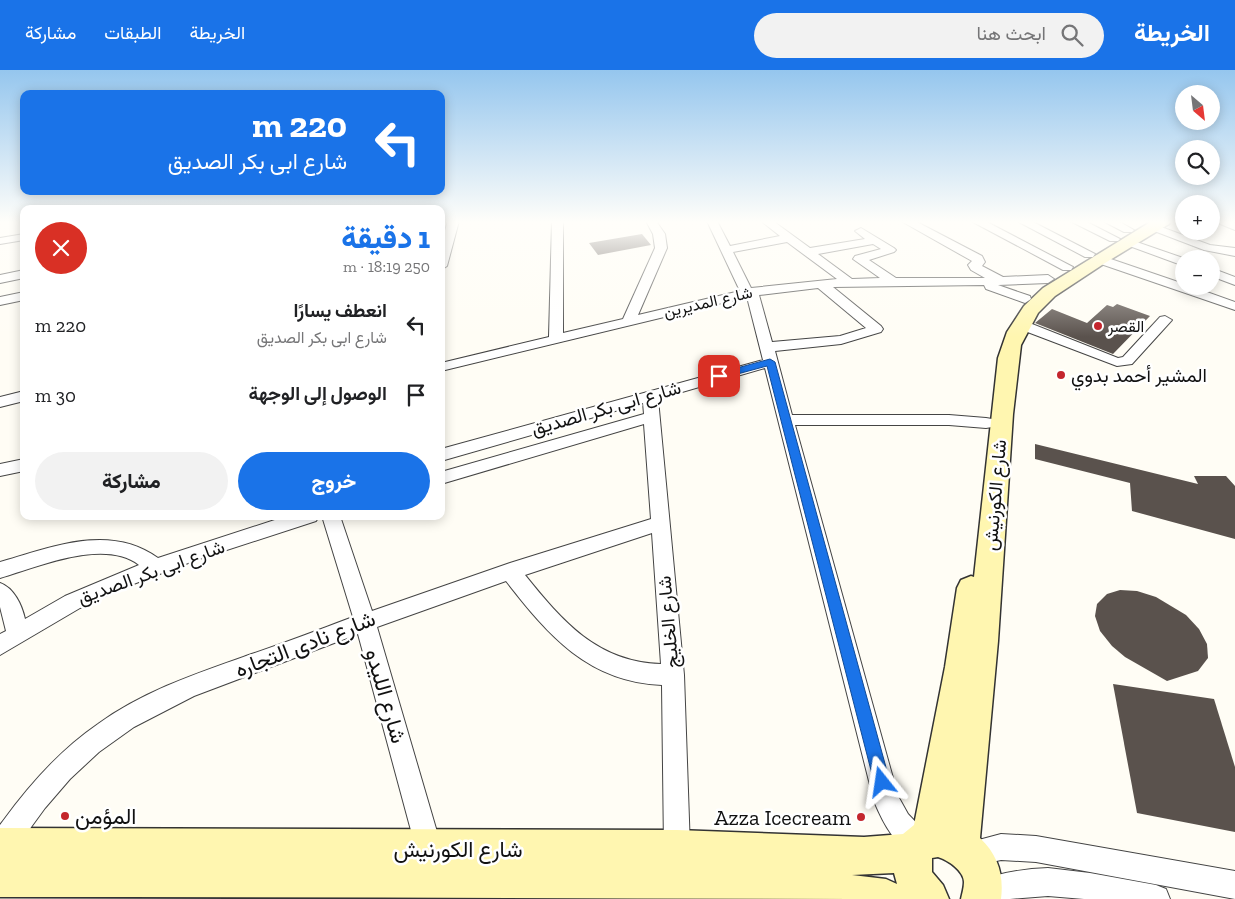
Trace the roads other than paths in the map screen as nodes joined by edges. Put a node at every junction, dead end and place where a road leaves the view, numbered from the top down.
1 (557, 260) edge
2 (656, 260) edge
3 (731, 260) edge
4 (818, 260) edge
5 (860, 260) edge
6 (978, 260) edge
7 (1037, 260) edge
8 (1081, 260) edge
9 (1092, 260) edge
10 (1146, 260) edge
11 (1058, 273) junction
12 (20, 275) edge
13 (1220, 275) edge
14 (1175, 276) edge
15 (0, 279) edge
16 (1235, 281) edge
17 (1003, 282) junction
18 (1165, 282) junction
19 (850, 283) junction
20 (896, 283) junction
21 (980, 283) junction
22 (821, 284) junction
23 (749, 292) junction
24 (20, 297) edge
25 (1025, 299) junction
26 (0, 301) edge
27 (1235, 306) edge
28 (1165, 320) dead end
29 (628, 321) junction
30 (1022, 324) junction
31 (556, 339) junction
32 (768, 355) junction
33 (445, 363) edge
34 (650, 395) junction
35 (20, 397) edge
36 (0, 402) edge
37 (991, 416) junction
38 (652, 417) junction
39 (786, 420) junction
40 (445, 454) edge
41 (20, 466) edge
42 (0, 470) edge
43 (445, 477) edge
44 (298, 520) edge
45 (332, 520) edge
46 (660, 523) junction
47 (156, 567) junction
48 (0, 570) edge
49 (510, 571) junction
50 (0, 591) edge
51 (365, 621) junction
52 (17, 633) junction
53 (0, 646) edge
54 (673, 675) junction
55 (939, 846) junction
56 (0, 847) edge
57 (429, 849) junction
58 (677, 849) junction
59 (0, 878) edge
60 (1235, 885) edge
61 (982, 896) edge
62 (886, 899) edge
63 (929, 899) edge
64 (1156, 899) edge

1 - 31 street
2 - 29 street
3 - 23 street
4 - 19 street
5 - 20 street
6 - 17 street
7 - 11 street
8 - 11 street, شارع الكورنيش
9 - 30 street, شارع الكورنيش
10 - 18 street
11 - 17 street, شارع المديرين
11 - 25 street, شارع الكورنيش
12 - 15 street
13 - 16 street
14 - 18 street
17 - 21 street, شارع المديرين
18 - 27 street
19 - 20 street, شارع المديرين
19 - 22 street, شارع المديرين
20 - 21 street, شارع المديرين
21 - 25 street, شارع المديرين
22 - 23 street, شارع المديرين
22 - 32 street, شارع ابى بكر الصديق
23 - 29 street, شارع المديرين
23 - 32 street
24 - 26 street
25 - 37 street, شارع الكورنيش
28 - 30 street
29 - 31 street, شارع المديرين
30 - 37 street, شارع الكورنيش
31 - 33 street, شارع المديرين
32 - 34 street, شارع ابى بكر الصديق
32 - 39 street
34 - 38 street, شارع الخليج
34 - 40 street, شارع ابى بكر الصديق
35 - 36 street
37 - 39 street
37 - 55 street, شارع الكورنيش
38 - 43 street, شارع ابى بكر الصديق
38 - 46 street, شارع الخليج
39 - 55 street
41 - 42 street
44 - 47 street, شارع ابى بكر الصديق
45 - 51 street, شارع الليدو
46 - 49 street, شارع نادى التجاره
46 - 54 street, شارع الخليج
47 - 48 street
47 - 52 street, شارع ابى بكر الصديق
49 - 51 street, شارع نادى التجاره
49 - 54 street
50 - 52 street
51 - 56 street, شارع نادى التجاره
51 - 57 street, شارع الليدو
52 - 53 street, شارع ابى بكر الصديق
54 - 58 street, شارع الخليج
55 - 58 street, شارع الكورنيش
55 - 60 street
55 - 61 street
55 - 63 street
56 - 57 street, شارع الكورنيش
57 - 58 street, شارع الكورنيش
59 - 62 street, شارع الكورنيش
61 - 64 street

